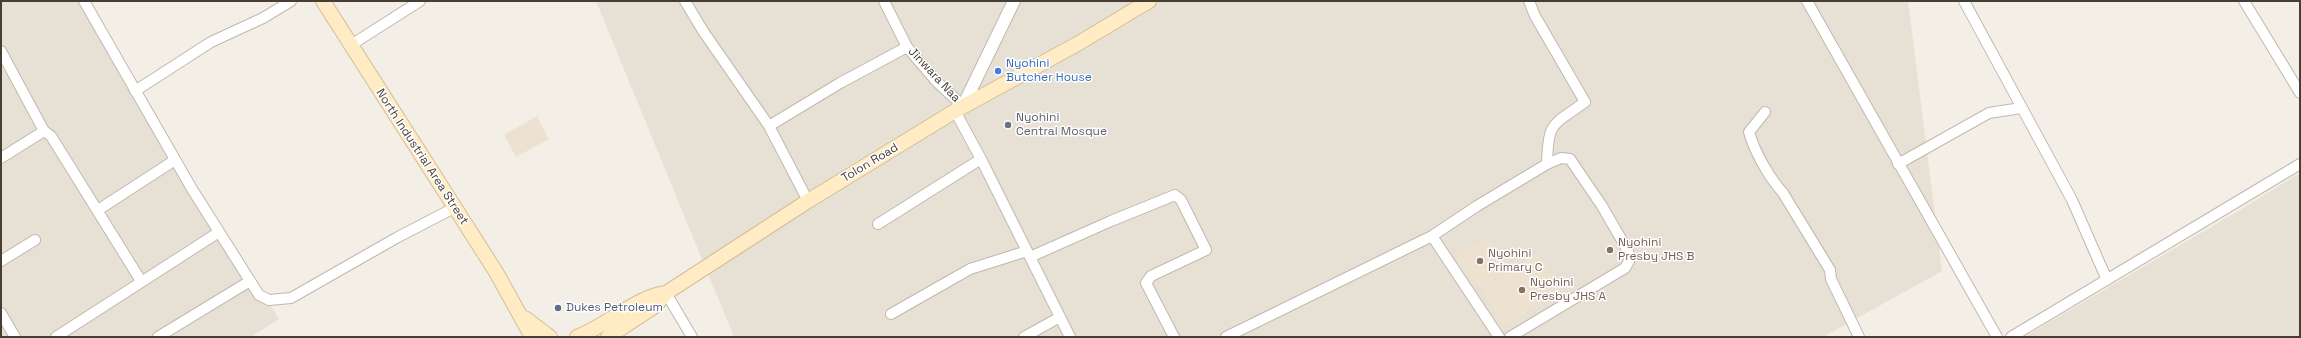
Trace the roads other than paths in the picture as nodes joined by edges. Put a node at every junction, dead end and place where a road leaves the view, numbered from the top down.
1 (84, 1) edge
2 (292, 1) edge
3 (324, 1) edge
4 (420, 1) edge
5 (685, 1) edge
6 (884, 1) edge
7 (1014, 1) edge
8 (1148, 1) edge
9 (1529, 1) edge
10 (1807, 1) edge
11 (1964, 1) edge
12 (2244, 1) edge
13 (351, 45) junction
14 (907, 47) junction
15 (1, 51) edge
16 (135, 91) junction
17 (2300, 93) edge
18 (2021, 108) junction
19 (959, 109) junction
20 (1765, 112) dead end
21 (769, 126) junction
22 (44, 131) junction
23 (1, 158) edge
24 (982, 159) junction
25 (175, 160) junction
26 (1547, 164) junction
27 (1898, 164) junction
28 (2300, 164) edge
29 (808, 201) junction
30 (454, 208) junction
31 (98, 210) junction
32 (878, 224) dead end
33 (219, 232) junction
34 (1432, 236) junction
35 (35, 240) dead end
36 (1029, 254) junction
37 (1, 261) edge
38 (2107, 280) junction
39 (141, 281) junction
40 (250, 281) junction
41 (666, 293) junction
42 (1, 313) edge
43 (520, 314) junction
44 (891, 314) dead end
45 (1060, 317) junction
46 (16, 337) edge
47 (56, 337) edge
48 (158, 337) edge
49 (532, 337) edge
50 (550, 337) edge
51 (577, 337) edge
52 (608, 337) edge
53 (692, 337) edge
54 (1024, 337) edge
55 (1070, 337) edge
56 (1174, 337) edge
57 (1226, 337) edge
58 (1499, 337) edge
59 (1510, 337) edge
60 (1859, 337) edge
61 (1997, 337) edge
62 (2011, 337) edge

1 - 16 street
2 - 16 street
3 - 13 main road, North Industrial Area Street
4 - 13 street
5 - 21 street
6 - 14 street, Jinwara Naa
7 - 19 street
8 - 19 main road, Tolon Road
9 - 26 street
10 - 27 street
11 - 18 street
12 - 17 street
13 - 30 main road, North Industrial Area Street
14 - 19 street, Jinwara Naa
14 - 21 street
15 - 22 street
16 - 25 street
18 - 27 street
18 - 38 street
19 - 24 street, Jinwara Naa
19 - 29 main road, Tolon Road
20 - 60 street
21 - 29 street
22 - 23 street
22 - 31 street
24 - 32 street
24 - 36 street, Jinwara Naa
25 - 31 street
25 - 33 street
26 - 34 street
26 - 59 street
27 - 61 street
28 - 38 street
29 - 41 main road, Tolon Road
30 - 40 street
30 - 43 main road, North Industrial Area Street
31 - 39 street
33 - 39 street
33 - 40 street
34 - 57 street
34 - 58 street
35 - 37 street
36 - 44 street
36 - 45 street, Jinwara Naa
36 - 56 street
38 - 62 street
39 - 47 street
40 - 48 street
41 - 51 main road
41 - 52 main road
41 - 53 street
42 - 46 street
43 - 49 main road, North Industrial Area Street
43 - 50 main road, North Industrial Area Street
45 - 54 street
45 - 55 street, Jinwara Naa

